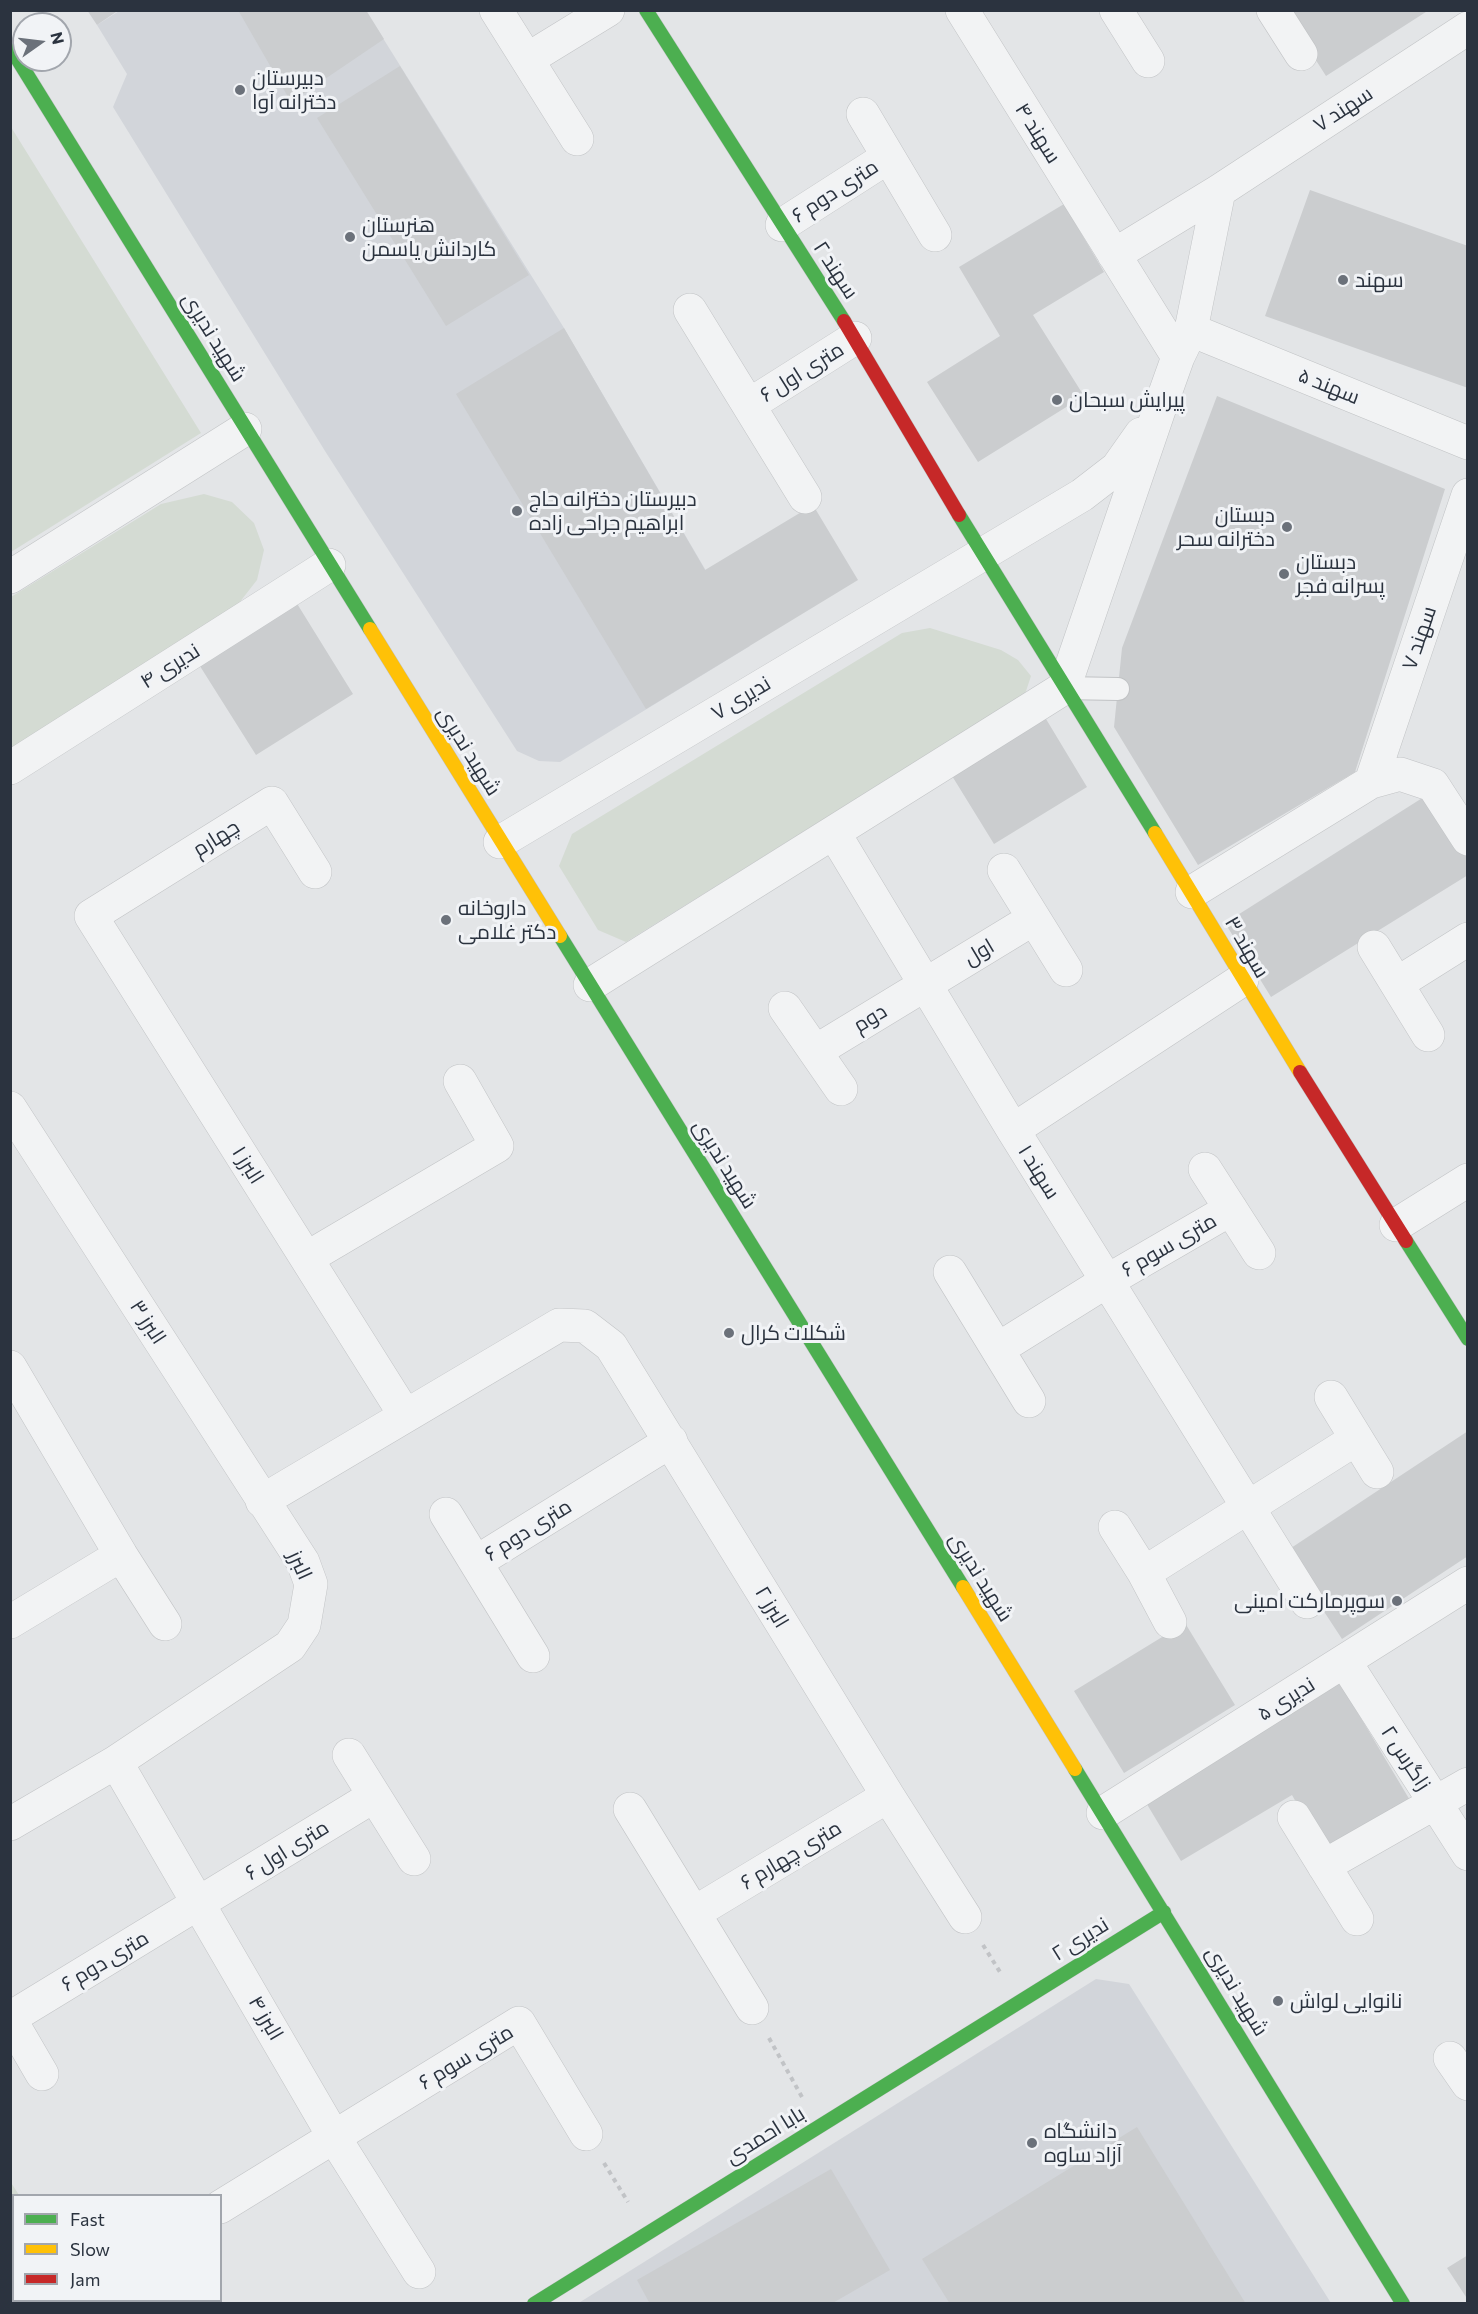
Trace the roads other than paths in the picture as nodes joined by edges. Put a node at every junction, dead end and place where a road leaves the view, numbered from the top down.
1 (496, 10) edge
2 (608, 10) edge
3 (646, 10) edge
4 (962, 10) edge
5 (1273, 10) edge
6 (1122, 13) edge
7 (1467, 28) edge
8 (10, 47) edge
9 (1300, 54) dead end
10 (528, 58) junction
11 (1148, 61) dead end
12 (863, 114) dead end
13 (577, 139) dead end
14 (888, 157) junction
15 (1219, 191) junction
16 (782, 225) junction
17 (935, 235) dead end
18 (1114, 255) junction
19 (690, 310) dead end
20 (855, 339) junction
21 (1184, 343) junction
22 (748, 405) junction
23 (1158, 413) junction
24 (245, 429) junction
25 (1467, 443) edge
26 (1467, 495) edge
27 (805, 497) dead end
28 (983, 556) junction
29 (329, 565) junction
30 (10, 577) edge
31 (1064, 688) junction
32 (1118, 689) dead end
33 (10, 768) edge
34 (1371, 782) junction
35 (834, 833) junction
36 (1467, 839) edge
37 (500, 842) junction
38 (1004, 870) dead end
39 (315, 872) dead end
40 (1192, 892) junction
41 (91, 916) joint
42 (1033, 920) junction
43 (1467, 939) edge
44 (1374, 947) dead end
45 (1066, 970) dead end
46 (1242, 980) junction
47 (1398, 983) junction
48 (590, 985) junction
49 (924, 985) junction
50 (785, 1008) dead end
51 (1428, 1035) dead end
52 (816, 1051) junction
53 (460, 1081) dead end
54 (841, 1089) dead end
55 (10, 1108) edge
56 (1013, 1130) junction
57 (1205, 1169) dead end
58 (1467, 1180) edge
59 (1231, 1209) junction
60 (1396, 1225) junction
61 (1259, 1253) dead end
62 (307, 1258) junction
63 (950, 1272) dead end
64 (1107, 1281) junction
65 (1467, 1339) edge
66 (998, 1349) junction
67 (10, 1367) edge
68 (1331, 1397) dead end
69 (1029, 1401) dead end
70 (405, 1415) junction
71 (1356, 1439) junction
72 (671, 1441) junction
73 (1377, 1472) dead end
74 (262, 1501) junction
75 (1250, 1507) junction
76 (446, 1514) dead end
77 (1115, 1527) dead end
78 (121, 1555) junction
79 (478, 1562) junction
80 (1144, 1573) junction
81 (1467, 1583) edge
82 (1307, 1602) dead end
83 (10, 1622) edge
84 (1170, 1622) dead end
85 (165, 1624) dead end
86 (533, 1656) dead end
87 (1345, 1662) junction
88 (349, 1755) dead end
89 (116, 1762) junction
90 (1467, 1784) edge
91 (374, 1796) junction
92 (888, 1796) junction
93 (1435, 1803) junction
94 (630, 1809) dead end
95 (1103, 1813) junction
96 (13, 1817) edge
97 (1294, 1817) dead end
98 (1467, 1854) edge
99 (414, 1859) dead end
100 (1324, 1866) junction
101 (200, 1904) junction
102 (1164, 1912) junction
103 (694, 1913) junction
104 (966, 1917) road end
105 (1356, 1919) dead end
106 (1018, 2002) joint
107 (752, 2008) road end
108 (10, 2018) edge
109 (42, 2074) dead end
110 (586, 2134) road end
111 (334, 2137) junction
112 (222, 2206) edge
113 (418, 2272) dead end
114 (534, 2304) edge
115 (1403, 2304) edge

1 - 10 street
2 - 10 street
3 - 16 street, سهند ۲
4 - 18 street, سهند ۴
5 - 9 street
6 - 11 street
7 - 15 street, سهند ۷
8 - 24 street, شهید ندیری
10 - 13 street
12 - 14 street
14 - 16 street, ۶ متری دوم
14 - 17 street
15 - 18 street
15 - 21 street
16 - 20 street, سهند ۲
18 - 21 street, سهند ۴
19 - 22 street
20 - 22 street, ۶ متری اول
20 - 28 street, سهند ۲
21 - 23 street
21 - 25 street, سهند ۵
22 - 27 street
23 - 28 street
23 - 31 street
24 - 29 street, شهید ندیری
24 - 30 street
26 - 34 street, سهند ۷
28 - 31 street, سهند ۲
28 - 37 street, ندیری ۷
29 - 33 street, ندیری ۴
29 - 37 street, شهید ندیری
31 - 32 lane
31 - 35 street
31 - 40 street, سهند ۳
34 - 36 street
34 - 40 street
35 - 48 street
35 - 49 street, سهند ۱
37 - 48 street, شهید ندیری
38 - 42 street
39 - 41 street, چهارم
40 - 46 street, سهند ۳
41 - 62 street, البرز ۱
42 - 45 street
42 - 49 street, اول
43 - 47 street
44 - 47 street
46 - 56 street
46 - 60 street, سهند ۳
47 - 51 street
48 - 95 street, شهید ندیری
49 - 52 street, دوم
49 - 56 street, سهند ۱
50 - 52 street
52 - 54 street
53 - 62 street
55 - 74 street, البرز ۳
56 - 64 street, سهند ۱
57 - 59 street
58 - 60 street
59 - 61 street
59 - 64 street, ۶ متری سوم
60 - 65 street, سهند ۳
62 - 70 street, البرز ۱
63 - 66 street
64 - 66 street
64 - 75 street, سهند ۱
66 - 69 street
67 - 78 street
68 - 71 street
70 - 72 street, البرز ۲
70 - 74 street
71 - 73 street
71 - 75 street
72 - 79 street, ۶ متری دوم
72 - 92 street, البرز ۲
74 - 89 street, البرز
75 - 80 street
75 - 82 street, سهند ۱
76 - 79 street
77 - 80 street
78 - 83 street
78 - 85 street
79 - 86 street, ۶ متری دوم
80 - 84 street
81 - 87 street, ندیری ۵
87 - 93 street, زاگرس ۲
87 - 95 street, ندیری ۵
88 - 91 street
89 - 96 street, البرز
89 - 101 street, البرز ۴
90 - 93 street
91 - 99 street
91 - 101 street, ۶ متری اول
92 - 103 street, ۶ متری چهارم
92 - 104 street, البرز ۲
93 - 98 street, زاگرس ۲
93 - 100 street
94 - 103 street
95 - 102 street, شهید ندیری
97 - 100 street
100 - 105 street
101 - 108 street, ۶ متری دوم
101 - 111 street, البرز ۴
102 - 106 street, ندیری ۲
102 - 115 street, شهید ندیری
103 - 107 street
106 - 114 street, بابا احمدی
108 - 109 street
110 - 111 street, ۶ متری سوم
111 - 112 street
111 - 113 street, البرز ۴

